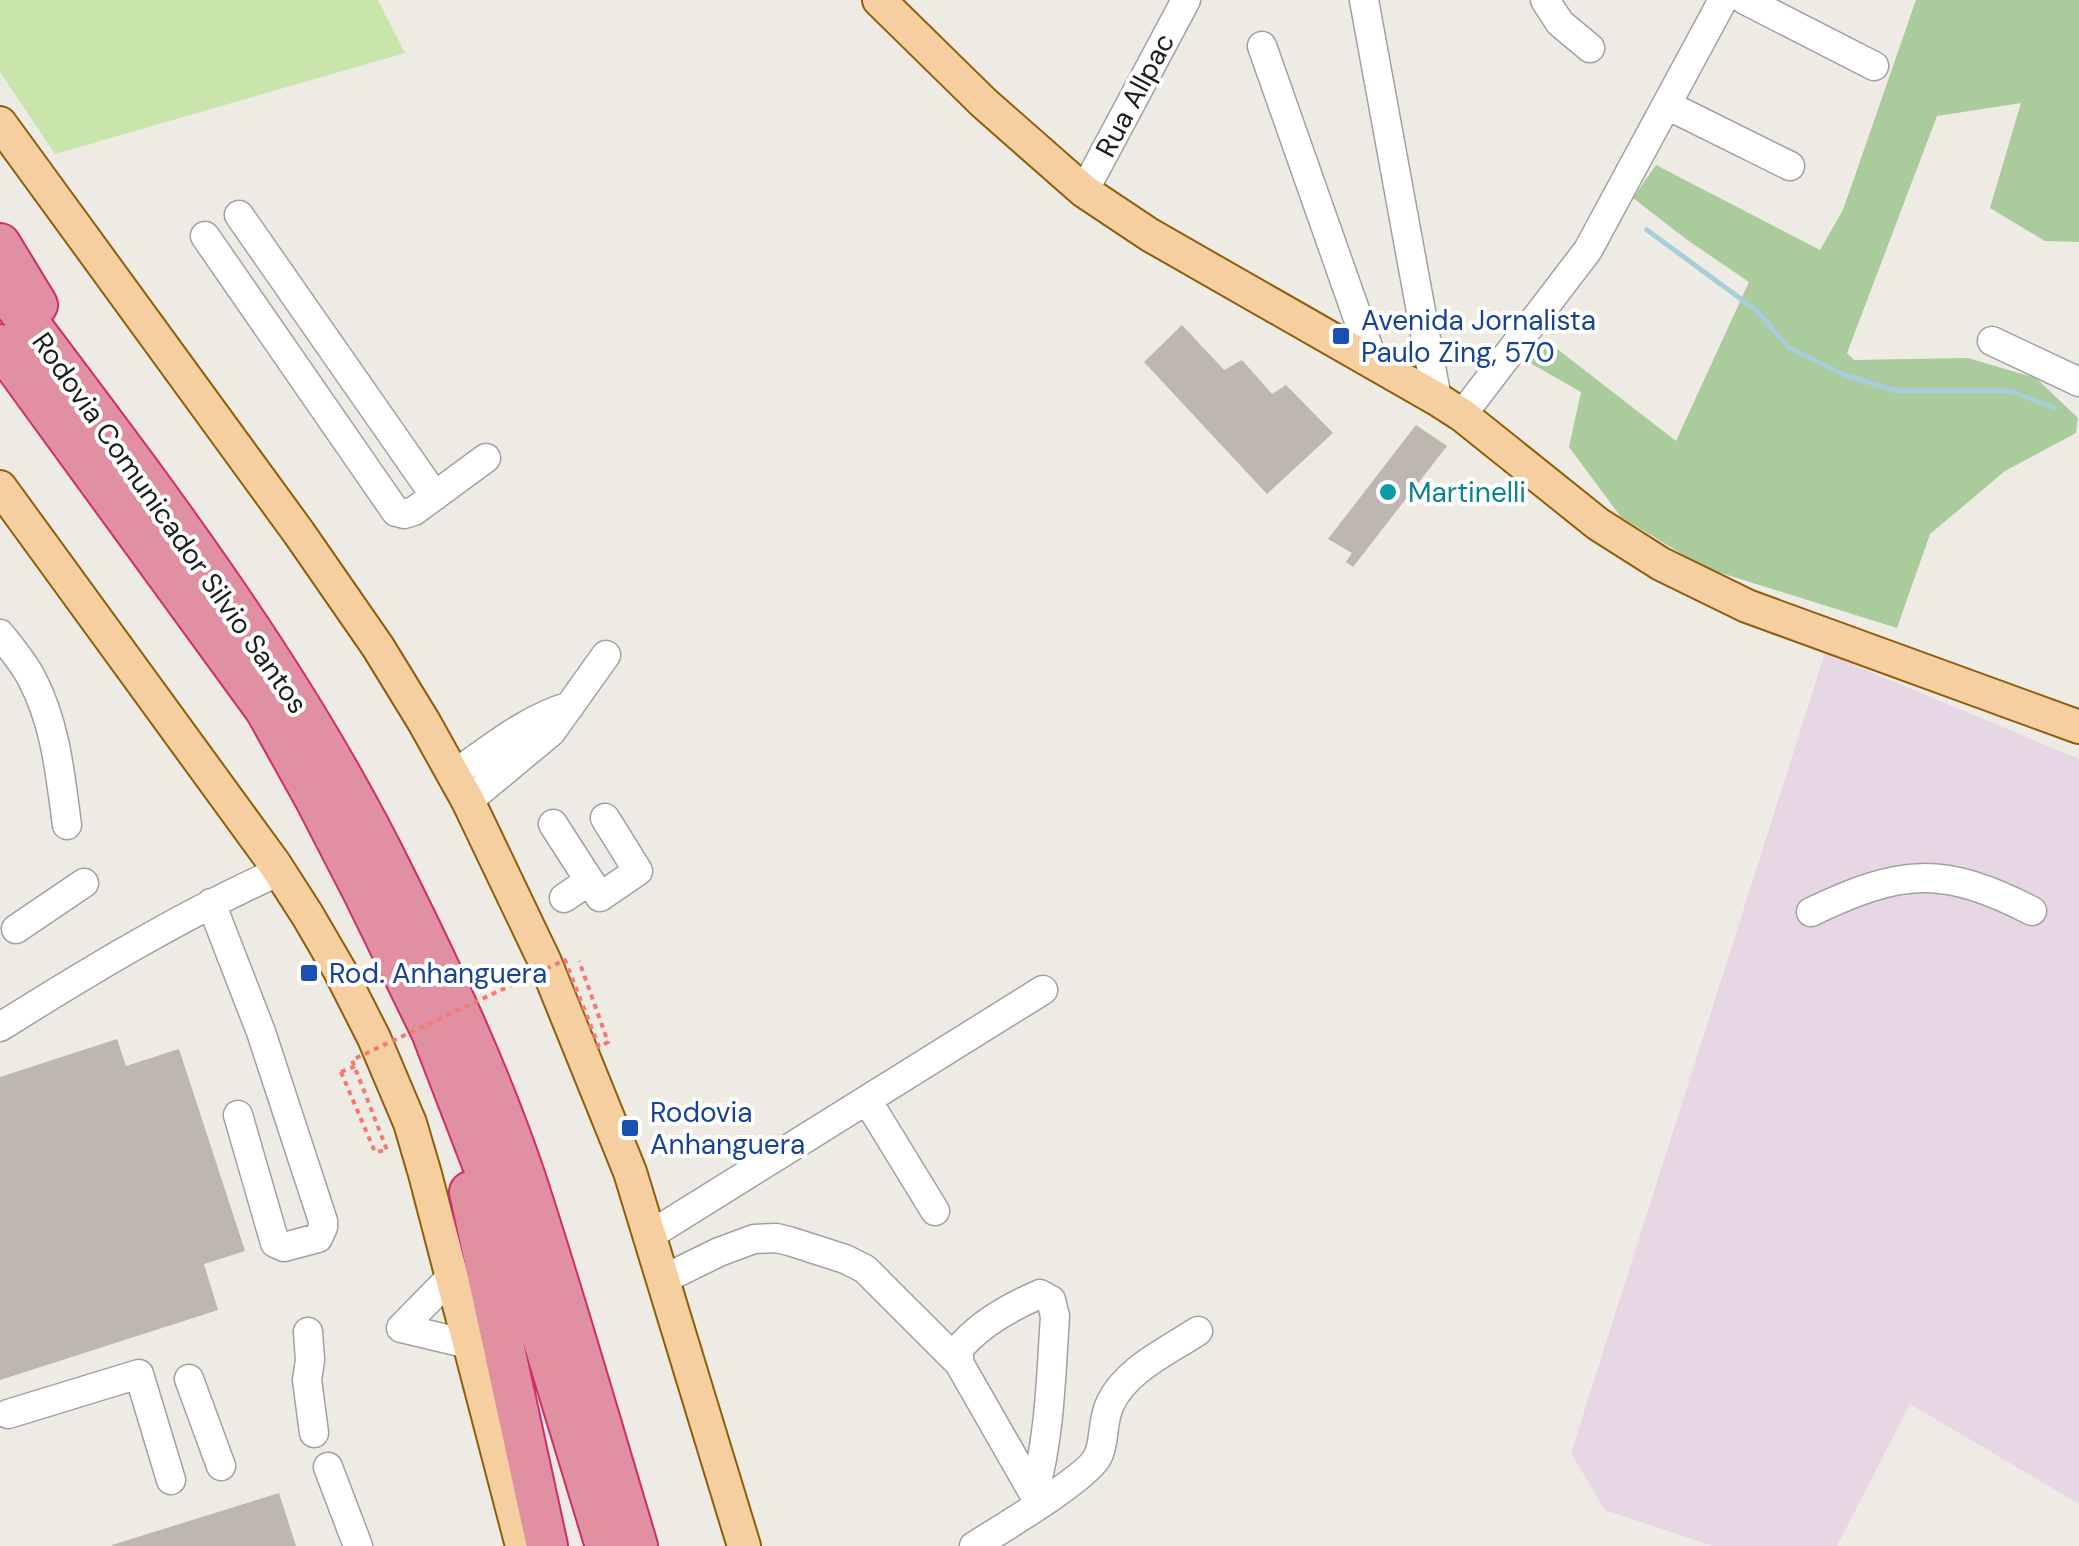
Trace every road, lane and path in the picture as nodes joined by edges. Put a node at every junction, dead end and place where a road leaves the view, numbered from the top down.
1 (879, 0) edge
2 (1186, 0) edge
3 (1364, 0) edge
4 (1545, 0) edge
5 (1723, 0) edge
6 (1745, 0) edge
7 (1262, 46) dead end
8 (1590, 48) dead end
9 (1874, 66) dead end
10 (1667, 105) junction
11 (5, 128) edge
12 (1790, 166) dead end
13 (1084, 191) junction
14 (239, 215) dead end
15 (205, 236) dead end
16 (0, 244) edge
17 (0, 285) edge
18 (1992, 342) dead end
19 (0, 345) edge
20 (1373, 361) junction
21 (2079, 382) edge
22 (1449, 407) junction
23 (486, 458) dead end
24 (141, 475) junction
25 (0, 487) edge
26 (435, 496) junction
27 (0, 634) edge
28 (606, 655) dead end
29 (2079, 727) edge
30 (461, 788) junction
31 (605, 818) dead end
32 (553, 824) dead end
33 (67, 825) dead end
34 (280, 871) junction
35 (589, 881) junction
36 (84, 884) dead end
37 (564, 898) dead end
38 (211, 903) junction
39 (2032, 911) dead end
40 (1811, 912) dead end
41 (16, 928) dead end
42 (579, 961) dead end
43 (1043, 990) dead end
44 (0, 1028) edge
45 (432, 1032) junction
46 (341, 1072) dead end
47 (866, 1100) junction
48 (238, 1115) dead end
49 (935, 1211) dead end
50 (650, 1235) junction
51 (452, 1276) junction
52 (664, 1279) junction
53 (308, 1332) dead end
54 (1198, 1332) dead end
55 (468, 1344) junction
56 (959, 1363) junction
57 (190, 1379) dead end
58 (8, 1414) dead end
59 (314, 1433) dead end
60 (221, 1466) dead end
61 (328, 1467) dead end
62 (171, 1480) dead end
63 (1037, 1498) junction
64 (358, 1546) edge
65 (522, 1546) edge
66 (547, 1546) edge
67 (606, 1546) edge
68 (637, 1546) edge
69 (744, 1546) edge
70 (974, 1546) edge

1 - 13 main road
2 - 13 street, Rua Allpac
3 - 22 street
4 - 8 street
5 - 10 street
6 - 9 street
7 - 20 street
10 - 12 street
10 - 22 street
11 - 30 main road
13 - 20 main road
14 - 26 street
15 - 26 street
16 - 24 highway
17 - 24 highway, Rodovia Comunicador Silvio Santos
18 - 21 street
19 - 45 highway, Rodovia Comunicador Silvio Santos
20 - 22 main road
22 - 29 main road
23 - 26 street
24 - 68 highway, Rodovia Comunicador Silvio Santos
25 - 34 main road
27 - 33 street
28 - 30 street
30 - 50 main road
31 - 35 street
32 - 35 street
34 - 38 street
34 - 51 main road
35 - 37 street
36 - 41 street
38 - 44 street
38 - 48 street
39 - 40 street
42 - 46 path, bridge
43 - 47 street
45 - 66 highway
45 - 67 highway, Rodovia Comunicador Silvio Santos
47 - 49 street
47 - 50 street
50 - 52 main road
51 - 55 main road
51 - 55 street
52 - 56 street
52 - 69 main road
53 - 59 street
54 - 63 street
55 - 65 main road
56 - 63 street
56 - 63 street
57 - 60 street
58 - 62 street
61 - 64 street
63 - 70 street

